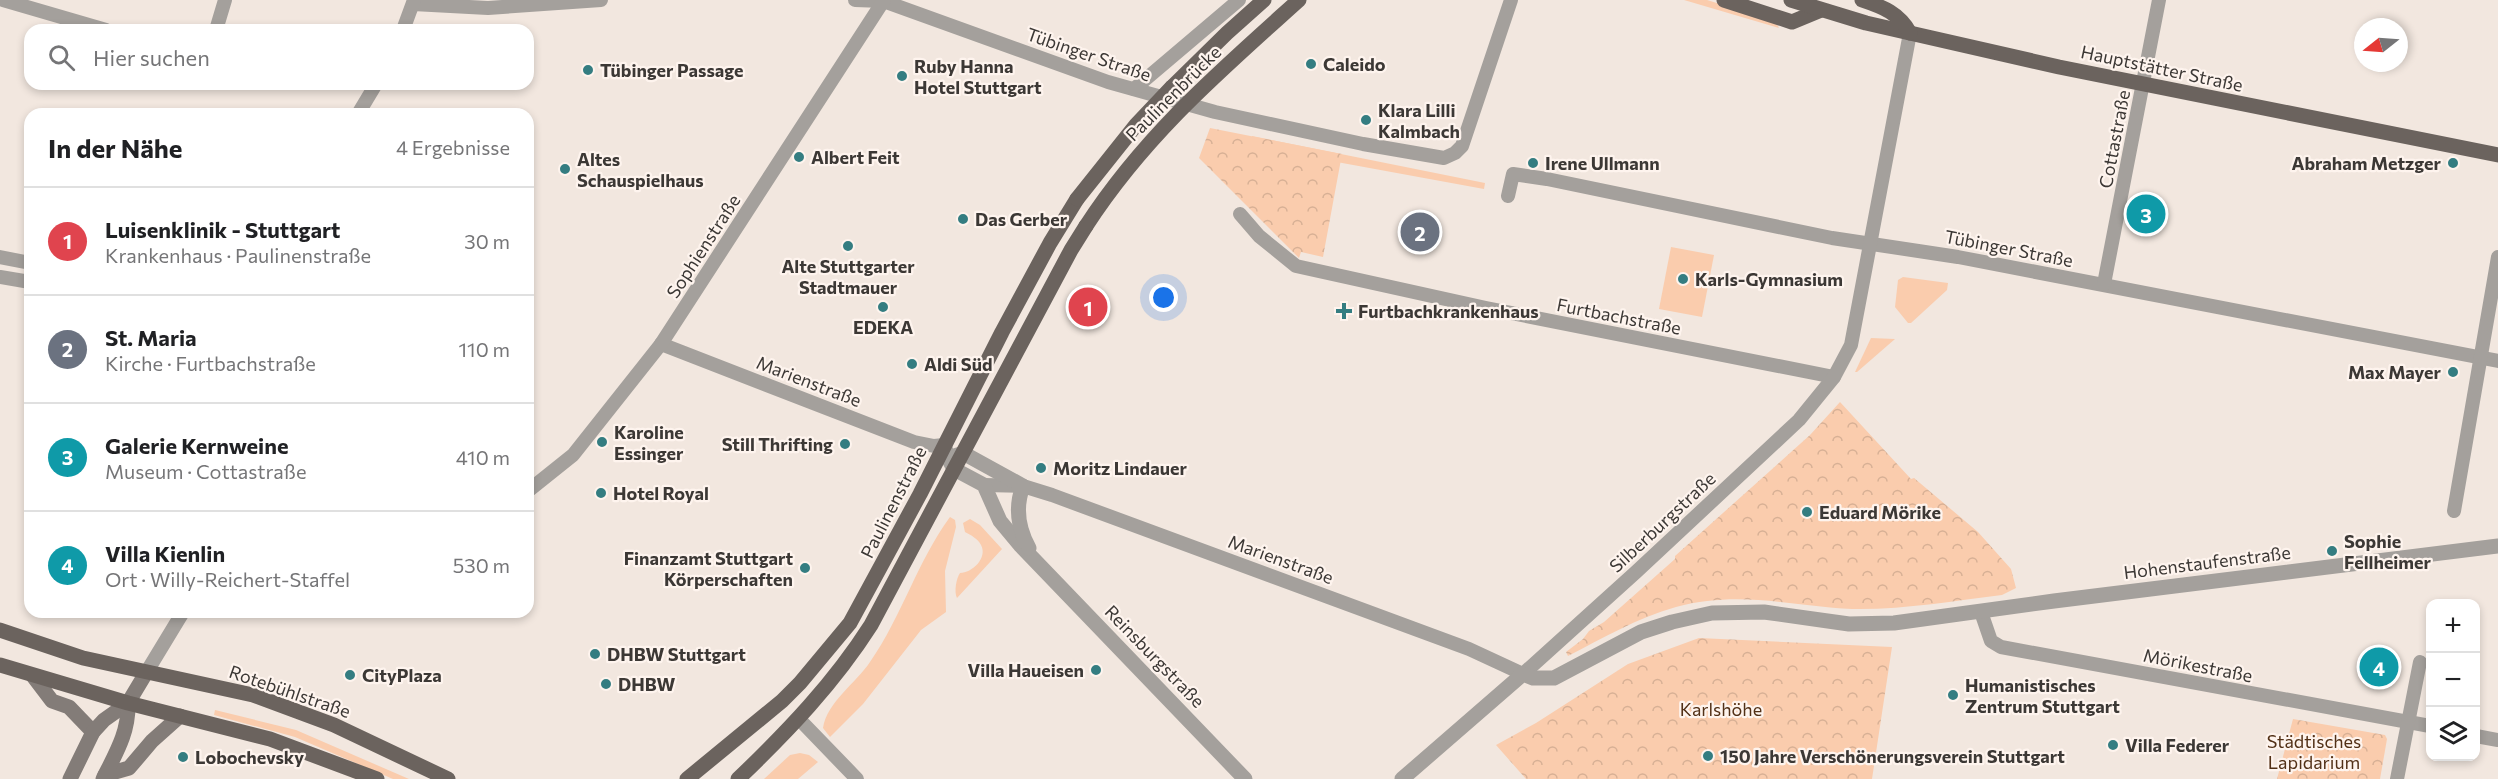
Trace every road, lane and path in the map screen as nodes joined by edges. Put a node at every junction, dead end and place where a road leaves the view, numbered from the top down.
1 (3, 0) edge
2 (225, 0) edge
3 (601, 0) edge
4 (855, 0) edge
5 (1239, 0) edge
6 (1264, 0) edge
7 (1299, 0) edge
8 (1511, 0) edge
9 (1724, 0) edge
10 (1791, 0) edge
11 (1862, 0) edge
12 (2159, 0) edge
13 (883, 1) edge
14 (414, 2) edge
15 (1887, 5) edge
16 (1821, 10) junction
17 (85, 24) edge
18 (218, 24) edge
19 (405, 24) edge
20 (1910, 33) junction
21 (2143, 84) junction
22 (1134, 89) junction
23 (372, 90) edge
24 (362, 108) edge
25 (2498, 155) edge
26 (1508, 196) dead end
27 (1077, 200) joint
28 (1240, 214) dead end
29 (1086, 226) joint
30 (1869, 243) junction
31 (0, 257) edge
32 (2498, 257) edge
33 (24, 262) edge
34 (0, 276) edge
35 (24, 281) edge
36 (2104, 284) junction
37 (661, 344) junction
38 (2480, 358) junction
39 (2498, 361) edge
40 (1834, 376) junction
41 (952, 456) junction
42 (984, 485) junction
43 (534, 486) edge
44 (1023, 486) junction
45 (2454, 511) dead end
46 (2498, 546) edge
47 (1037, 560) junction
48 (1981, 612) junction
49 (179, 618) edge
50 (0, 630) edge
51 (2420, 662) dead end
52 (0, 664) edge
53 (146, 673) junction
54 (1523, 674) junction
55 (33, 676) junction
56 (128, 704) junction
57 (180, 716) junction
58 (799, 719) junction
59 (2409, 722) junction
60 (2426, 725) edge
61 (93, 732) junction
62 (2480, 737) edge
63 (2498, 740) edge
64 (104, 777) edge
65 (70, 779) edge
66 (377, 779) edge
67 (448, 779) edge
68 (687, 779) edge
69 (738, 779) edge
70 (857, 779) edge
71 (1245, 779) edge
72 (1402, 779) edge
73 (2397, 779) edge

1 - 17 street
2 - 18 street
3 - 14 street
4 - 13 street, Tübinger Straße
5 - 22 street
6 - 27 main road, Paulinenbrücke, bridge
7 - 29 main road, Paulinenbrücke, bridge
8 - 22 street, Tübinger Straße
9 - 16 main road
10 - 16 main road, Hauptstätter Straße
11 - 15 main road
12 - 21 street, Cottastraße
13 - 22 street, Tübinger Straße
13 - 37 street, Sophienstraße
14 - 19 street
15 - 20 main road
16 - 20 main road, Hauptstätter Straße
20 - 21 main road, Hauptstätter Straße
20 - 30 street, Silberburgstraße
21 - 25 main road, Hauptstätter Straße
21 - 36 street, Cottastraße
23 - 24 street
26 - 30 street, Tübinger Straße
27 - 41 main road, Paulinenstraße
28 - 40 street, Furtbachstraße
29 - 41 main road, Paulinenstraße
30 - 36 street, Tübinger Straße
30 - 40 street, Silberburgstraße
31 - 33 street
32 - 38 street
34 - 35 street
36 - 38 street, Tübinger Straße
37 - 41 street, Marienstraße
37 - 43 street, Sophienstraße
38 - 39 street, Tübinger Straße
38 - 45 street
40 - 54 street, Silberburgstraße
41 - 42 street
41 - 44 street, Marienstraße
41 - 58 main road, Paulinenstraße
41 - 68 main road, Paulinenstraße
42 - 44 street, Marienstraße
42 - 47 street, Reinsburgstraße
44 - 47 street, Reinsburgstraße
44 - 54 street, Marienstraße
46 - 48 street, Hohenstaufenstraße
47 - 71 street, Reinsburgstraße
48 - 54 street, Hohenstaufenstraße
48 - 59 street, Mörikestraße
49 - 53 street
50 - 53 main road, Rotebühlstraße
51 - 59 street
52 - 55 main road
53 - 56 main road
53 - 67 main road, Rotebühlstraße
54 - 72 street, Silberburgstraße
55 - 56 main road
55 - 61 main road
56 - 57 main road
56 - 61 main road
56 - 64 main road
57 - 64 main road
57 - 66 main road
58 - 69 main road, Paulinenstraße
58 - 70 street
59 - 60 street, Mörikestraße
59 - 73 street
61 - 65 main road
62 - 63 street

